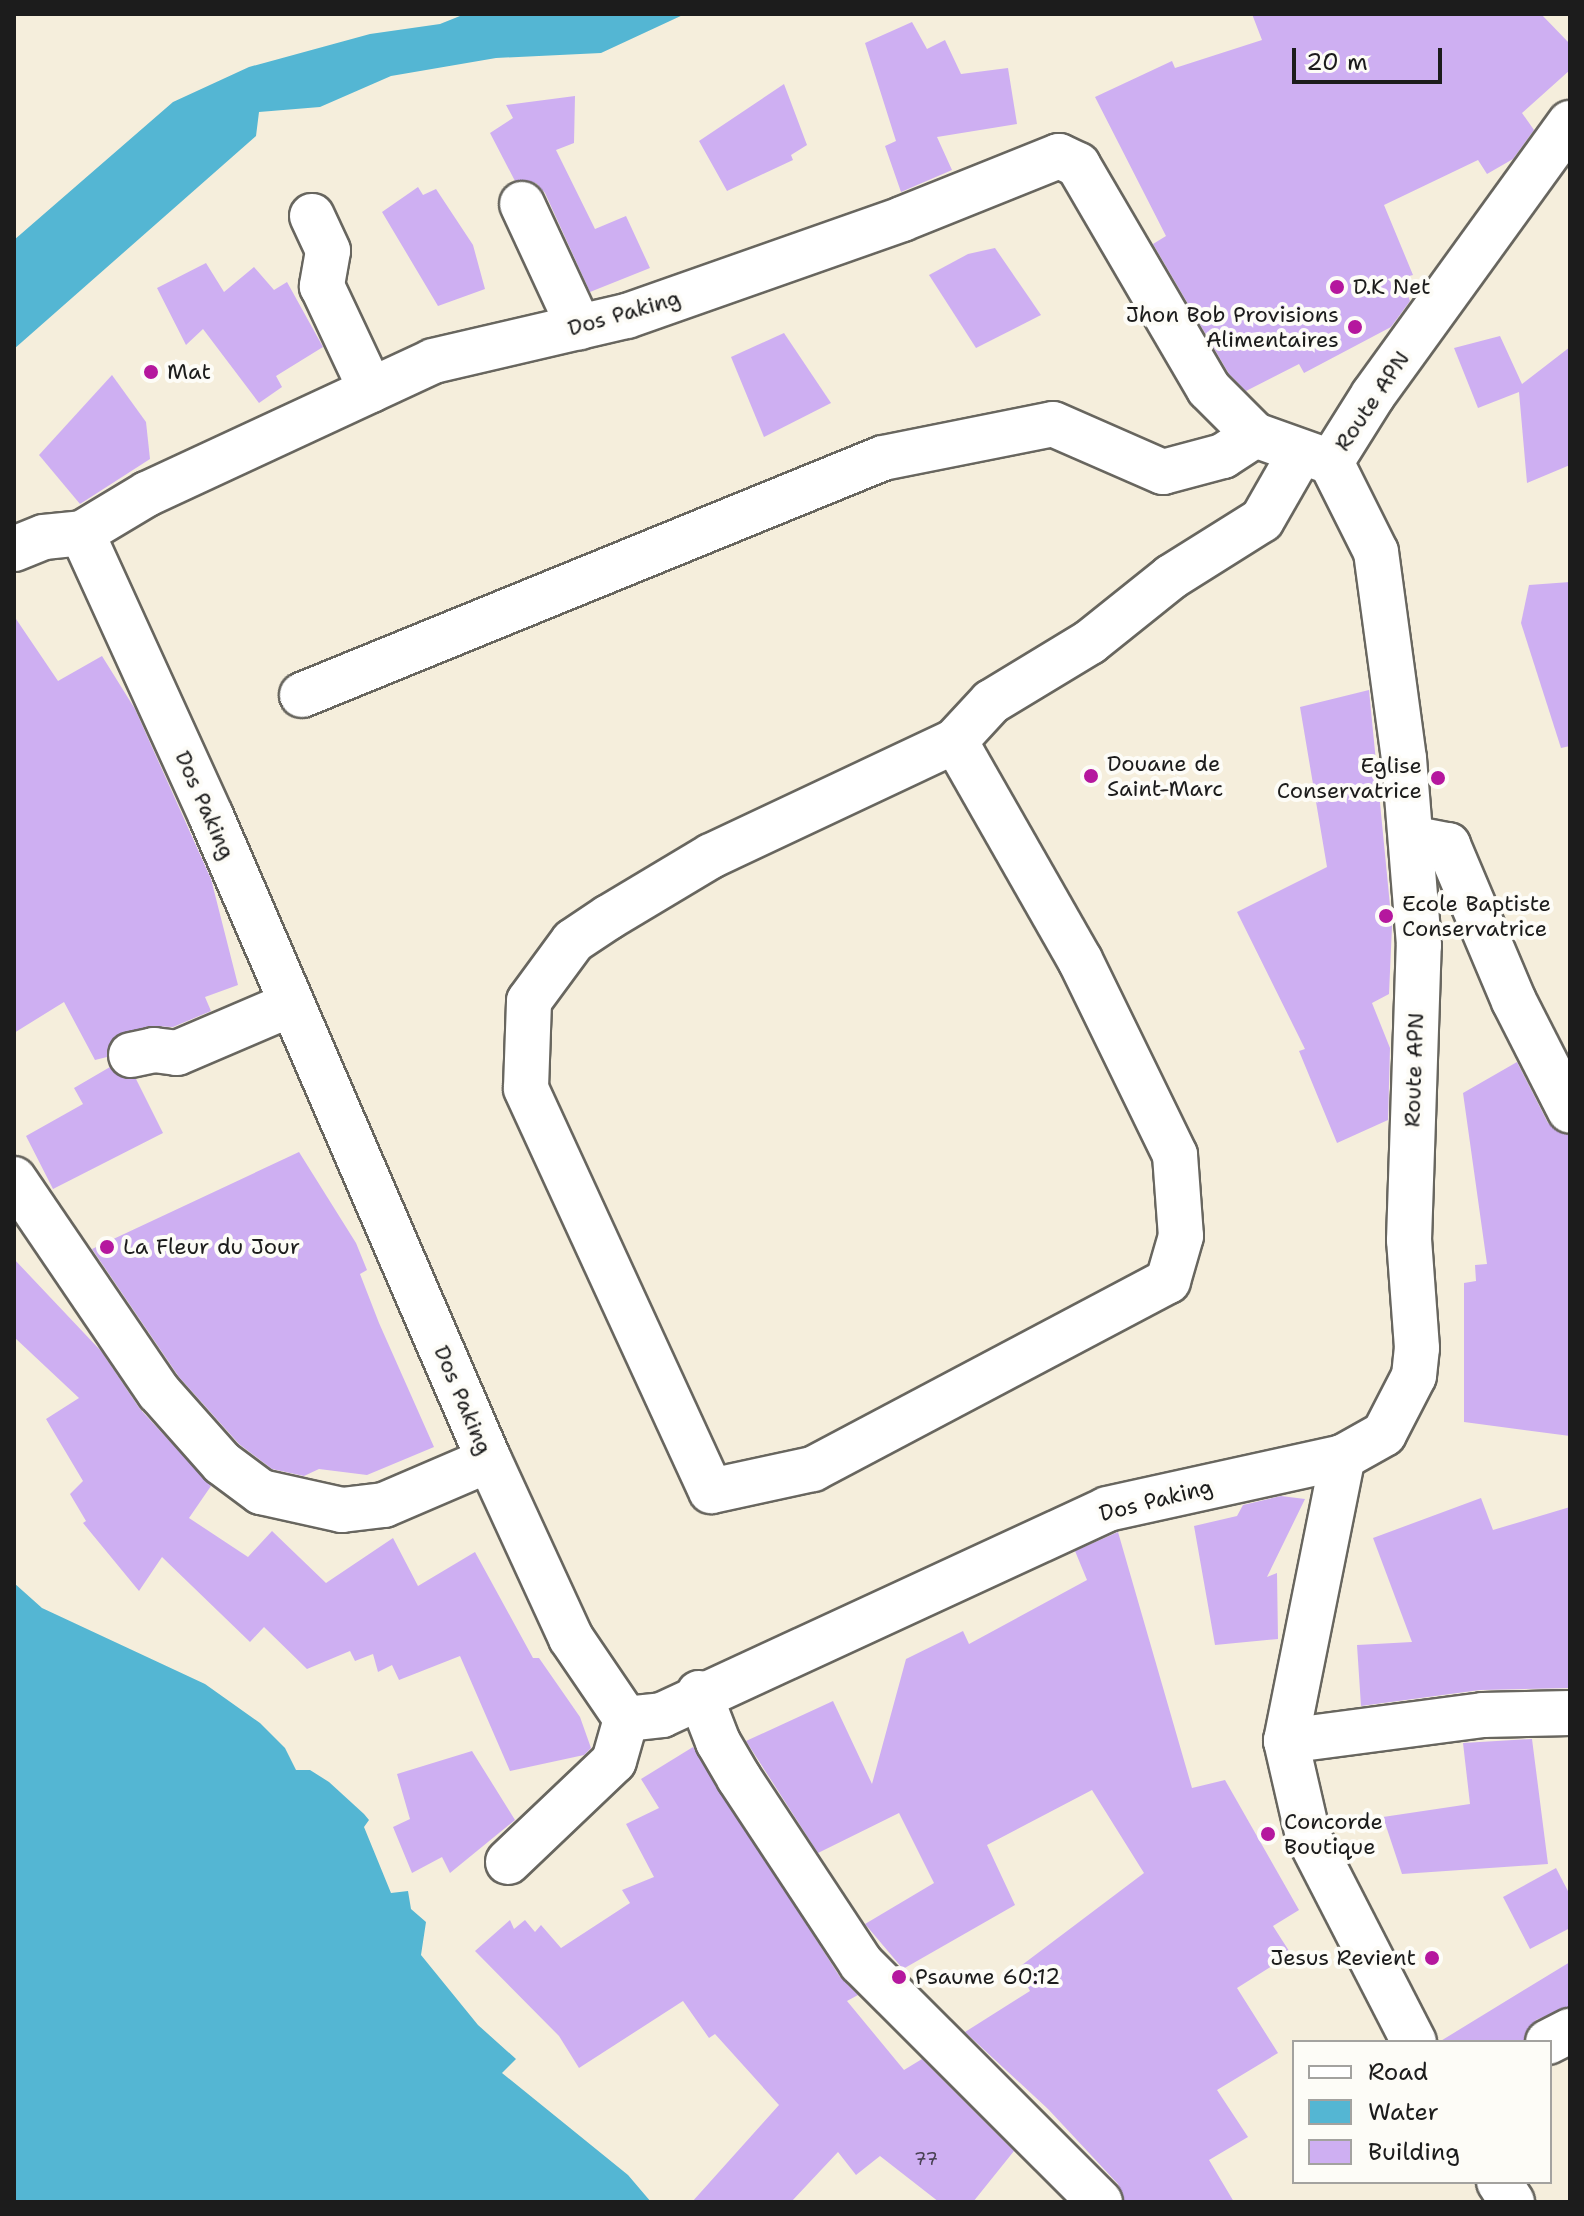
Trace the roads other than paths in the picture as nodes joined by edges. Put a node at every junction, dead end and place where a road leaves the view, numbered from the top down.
1 (1570, 123) edge
2 (522, 204) dead end
3 (312, 216) dead end
4 (579, 327) junction
5 (371, 390) junction
6 (1255, 435) junction
7 (1316, 457) junction
8 (82, 533) junction
9 (14, 549) edge
10 (302, 695) dead end
11 (955, 741) junction
12 (1411, 838) junction
13 (289, 1005) junction
14 (131, 1055) dead end
15 (1570, 1111) edge
16 (14, 1179) edge
17 (1343, 1457) junction
18 (489, 1460) junction
19 (699, 1693) junction
20 (1570, 1713) edge
21 (626, 1719) junction
22 (1286, 1741) junction
23 (508, 1862) dead end
24 (1570, 2031) edge
25 (1413, 2040) edge
26 (1552, 2040) edge
27 (1500, 2184) edge
28 (1100, 2202) edge
29 (1512, 2202) edge

1 - 7 street, Route APN
2 - 4 street
3 - 5 street
4 - 5 street, Dos Paking
4 - 6 street, Dos Paking
5 - 8 street, Dos Paking
6 - 7 street, Dos Paking
6 - 10 street
7 - 11 street
7 - 12 street, Route APN
8 - 9 street
8 - 13 street, Dos Paking
11 - 11 street
12 - 15 street
12 - 17 street, Route APN
13 - 14 street
13 - 18 street, Dos Paking
16 - 18 street
17 - 19 street, Dos Paking
17 - 22 street
18 - 21 street, Dos Paking
19 - 21 street, Dos Paking
19 - 28 street
20 - 22 street
21 - 23 street
22 - 25 street
24 - 26 street
27 - 29 street

